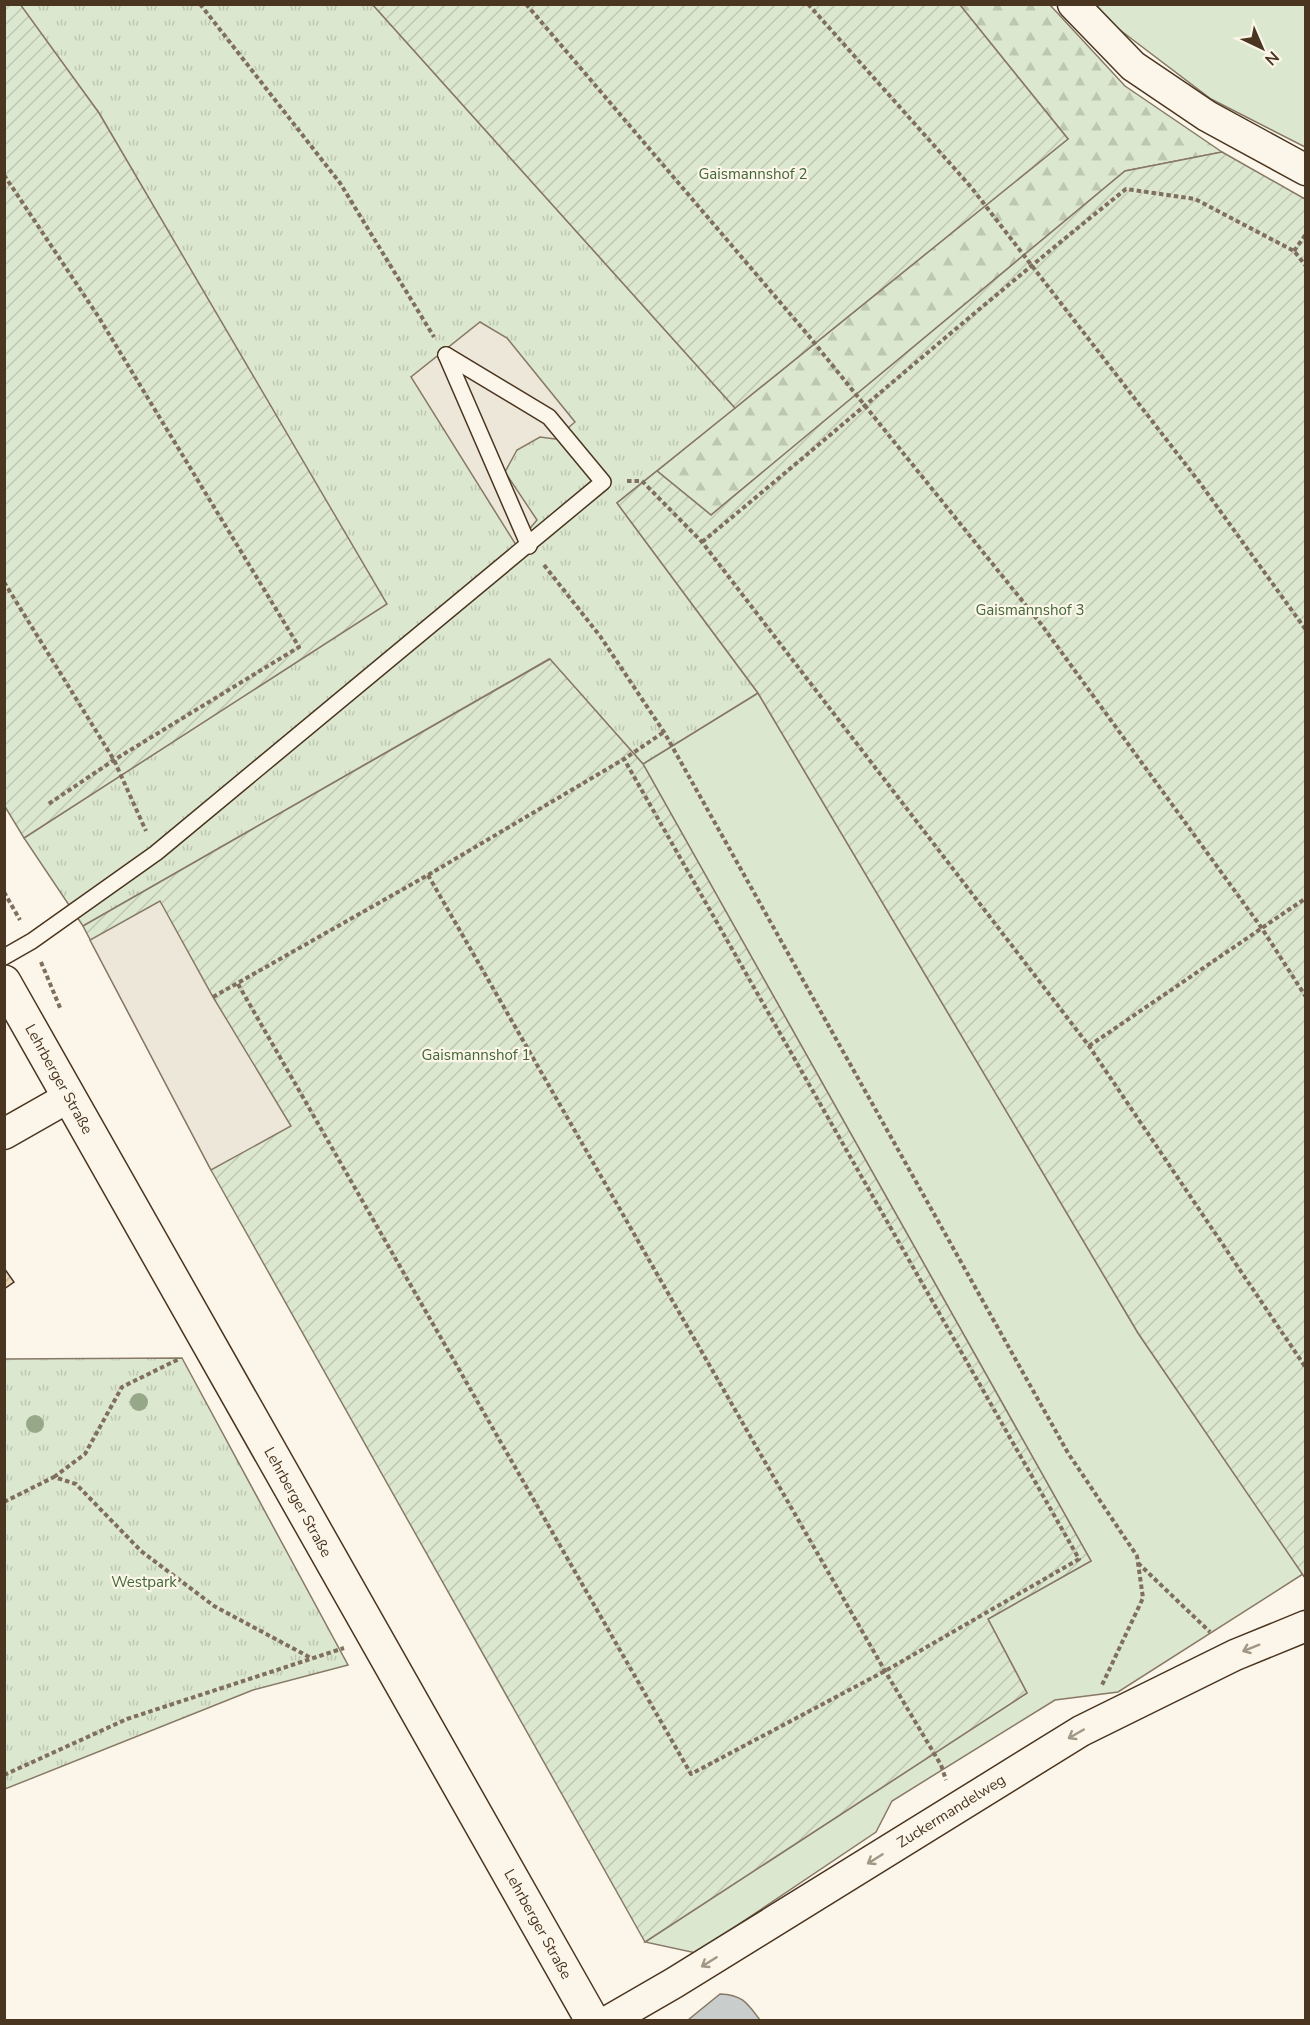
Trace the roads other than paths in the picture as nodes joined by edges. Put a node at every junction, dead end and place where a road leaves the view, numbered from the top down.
1 (1073, 4) edge
2 (1305, 170) edge
3 (529, 546) junction
4 (4, 957) edge
5 (4, 982) edge
6 (69, 1097) junction
7 (4, 1134) edge
8 (1305, 1626) edge
9 (592, 2020) edge
10 (610, 2020) edge

1 - 2 street
3 - 3 lane
3 - 4 lane
5 - 6 street, Lehrberger Straße
6 - 7 street
6 - 9 street, Lehrberger Straße
8 -> 10 street, Zuckermandelweg

